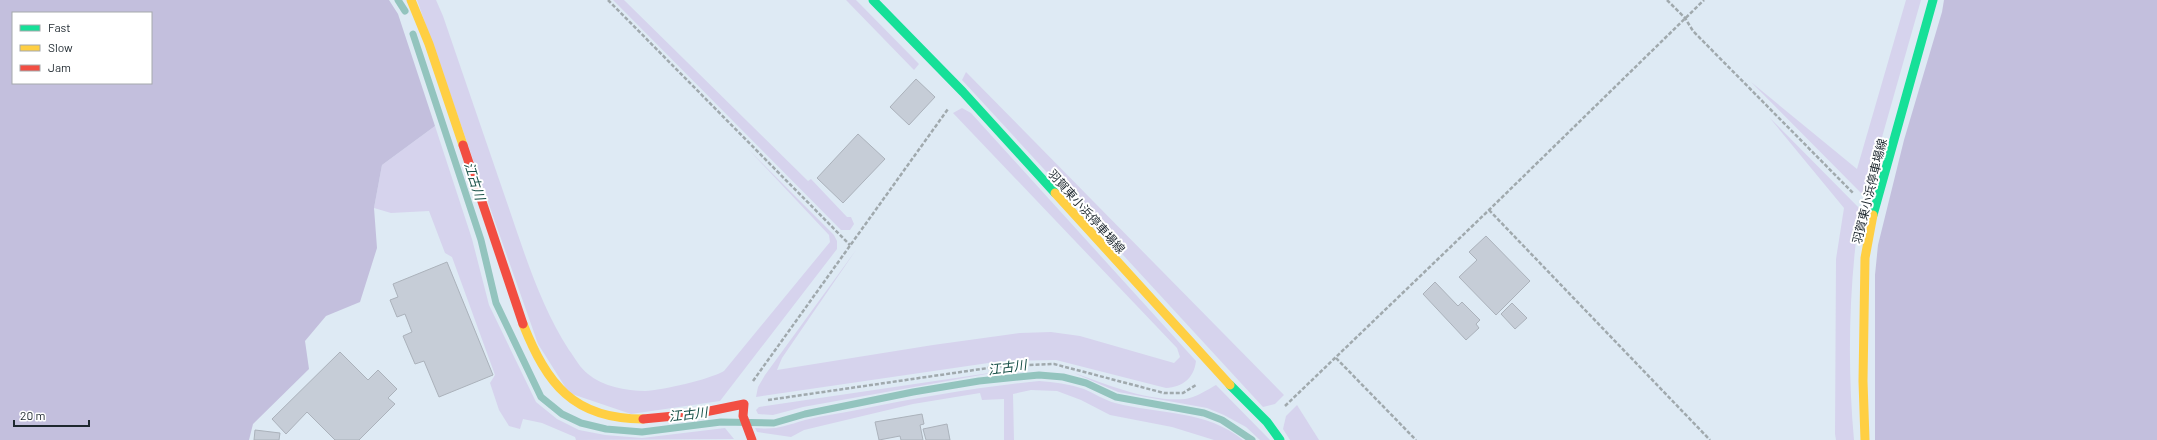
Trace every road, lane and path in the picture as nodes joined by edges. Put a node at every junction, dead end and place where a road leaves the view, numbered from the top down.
1 (411, 0) edge
2 (608, 0) edge
3 (873, 0) edge
4 (1667, 0) edge
5 (1704, 0) edge
6 (1933, 0) edge
7 (1685, 18) junction
8 (962, 92) junction
9 (1489, 210) junction
10 (1873, 213) junction
11 (850, 245) junction
12 (1336, 358) junction
13 (1218, 373) junction
14 (744, 404) junction
15 (1267, 422) junction
16 (751, 436) edge
17 (1280, 440) edge
18 (1416, 440) edge
19 (1710, 440) edge
20 (1865, 440) edge

1 - 14 main road
2 - 11 path
3 - 8 main road, 羽賀東小浜停車場線
4 - 7 path
5 - 7 path
6 - 10 main road, 羽賀東小浜停車場線
7 - 9 path
7 - 10 path
8 - 11 path
8 - 13 main road, 羽賀東小浜停車場線
9 - 12 path
9 - 19 path
10 - 20 main road, 羽賀東小浜停車場線
11 - 14 path
12 - 15 path
12 - 18 path
13 - 14 path
13 - 15 main road, 羽賀東小浜停車場線
14 - 16 main road
15 - 17 main road, 羽賀東小浜停車場線

